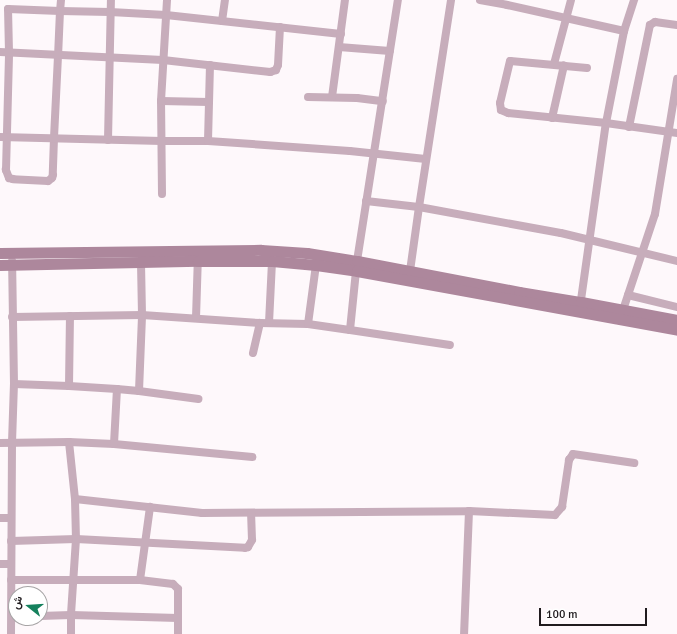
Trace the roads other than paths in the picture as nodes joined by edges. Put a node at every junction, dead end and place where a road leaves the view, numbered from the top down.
1 (8, 0) edge
2 (61, 0) edge
3 (112, 0) edge
4 (167, 0) edge
5 (225, 0) edge
6 (346, 0) edge
7 (398, 0) edge
8 (451, 0) edge
9 (480, 0) edge
10 (571, 0) edge
11 (634, 0) edge
12 (8, 9) junction
13 (60, 11) junction
14 (110, 12) junction
15 (166, 15) junction
16 (566, 18) junction
17 (222, 21) junction
18 (677, 24) edge
19 (280, 27) junction
20 (624, 31) junction
21 (341, 34) junction
22 (339, 47) junction
23 (390, 51) junction
24 (0, 52) edge
25 (9, 52) junction
26 (58, 56) junction
27 (110, 57) junction
28 (163, 60) junction
29 (554, 64) junction
30 (210, 65) junction
31 (564, 65) junction
32 (587, 68) dead end
33 (677, 79) edge
34 (4, 96) edge
35 (308, 97) dead end
36 (332, 97) junction
37 (161, 101) junction
38 (383, 101) junction
39 (208, 102) junction
40 (552, 118) junction
41 (606, 123) junction
42 (629, 127) junction
43 (667, 132) junction
44 (677, 133) edge
45 (3, 137) edge
46 (54, 138) junction
47 (108, 140) junction
48 (162, 141) junction
49 (208, 141) junction
50 (374, 153) junction
51 (426, 159) junction
52 (162, 194) dead end
53 (366, 200) junction
54 (419, 207) junction
55 (590, 239) junction
56 (0, 253) edge
57 (12, 253) junction
58 (642, 253) junction
59 (198, 255) junction
60 (677, 260) edge
61 (272, 261) junction
62 (141, 262) junction
63 (0, 265) edge
64 (12, 265) junction
65 (316, 265) junction
66 (357, 266) junction
67 (410, 271) junction
68 (628, 295) junction
69 (580, 307) junction
70 (677, 307) edge
71 (623, 310) junction
72 (142, 315) junction
73 (70, 316) junction
74 (12, 317) junction
75 (196, 318) junction
76 (677, 320) edge
77 (260, 323) junction
78 (270, 323) junction
79 (308, 324) junction
80 (350, 330) junction
81 (677, 330) edge
82 (450, 346) dead end
83 (253, 353) dead end
84 (14, 384) junction
85 (69, 386) junction
86 (117, 389) junction
87 (139, 391) junction
88 (198, 399) dead end
89 (69, 442) junction
90 (0, 443) edge
91 (12, 443) junction
92 (114, 444) junction
93 (252, 457) dead end
94 (634, 463) dead end
95 (75, 498) junction
96 (150, 507) junction
97 (469, 511) junction
98 (251, 513) junction
99 (0, 518) edge
100 (11, 518) junction
101 (76, 539) junction
102 (11, 541) junction
103 (145, 542) junction
104 (0, 564) edge
105 (11, 564) junction
106 (73, 579) junction
107 (11, 580) junction
108 (140, 580) junction
109 (11, 586) edge
110 (71, 615) junction
111 (48, 616) edge
112 (178, 618) junction
113 (71, 634) edge
114 (178, 634) edge
115 (464, 634) edge

1 - 12 street
2 - 13 street
3 - 14 street
4 - 15 street
5 - 17 street
6 - 21 street
7 - 23 street
8 - 51 street
9 - 16 street
10 - 16 street
11 - 20 street
12 - 13 street
12 - 25 street
13 - 14 street
13 - 26 street
14 - 15 street
14 - 27 street
15 - 17 street
15 - 28 street
16 - 20 street
16 - 29 street
17 - 19 street
18 - 42 street
19 - 21 street
19 - 30 street
20 - 41 street
21 - 22 street
22 - 23 street
22 - 36 street
23 - 38 street
24 - 25 street
25 - 26 street
25 - 34 street
26 - 27 street
26 - 46 street
27 - 28 street
27 - 47 street
28 - 30 street
28 - 37 street
29 - 31 street
29 - 40 street
30 - 39 street
31 - 32 street
31 - 40 street
33 - 43 street
34 - 45 street
35 - 36 street
36 - 38 street
37 - 39 street
37 - 48 street
38 - 50 street
39 - 49 street
40 - 41 street
41 - 42 street
41 - 55 street
42 - 43 street
43 - 44 street
43 - 58 street
45 - 46 street
45 - 46 street
46 - 47 street
47 - 48 street
48 - 49 street
48 - 52 street
49 - 50 street
50 - 51 street
50 - 53 street
51 - 54 street
53 - 54 street
53 - 66 street
54 - 55 street
54 - 67 street
55 - 58 street
55 - 69 street
56 - 57 main road
57 - 59 main road
57 - 64 street
58 - 60 street
58 - 68 street
59 - 61 main road
59 - 62 main road
59 - 66 main road
59 - 75 street
61 - 65 main road
61 - 78 street
62 - 64 main road
62 - 72 street
63 - 64 main road
64 - 74 street
65 - 66 main road
65 - 79 street
66 - 67 main road
66 - 69 main road
66 - 80 street
67 - 69 main road
68 - 70 street
68 - 71 street
69 - 71 main road
69 - 81 main road
71 - 76 main road
72 - 73 street
72 - 75 street
72 - 87 street
73 - 74 street
73 - 85 street
74 - 84 street
75 - 77 street
77 - 78 street
77 - 83 street
78 - 79 street
79 - 80 street
80 - 82 street
84 - 85 street
84 - 91 street
85 - 86 street
86 - 87 street
86 - 92 street
87 - 88 street
89 - 91 street
89 - 92 street
89 - 95 street
90 - 91 street
91 - 100 street
92 - 93 street
94 - 97 street
95 - 96 street
95 - 101 street
96 - 98 street
96 - 103 street
97 - 98 street
97 - 115 street
98 - 103 street
99 - 100 street
100 - 102 street
101 - 102 street
101 - 103 street
101 - 106 street
102 - 105 street
103 - 108 street
104 - 105 street
105 - 107 street
106 - 107 street
106 - 108 street
106 - 110 street
107 - 109 street
108 - 112 street
110 - 111 street
110 - 112 street
110 - 113 street
112 - 114 street

